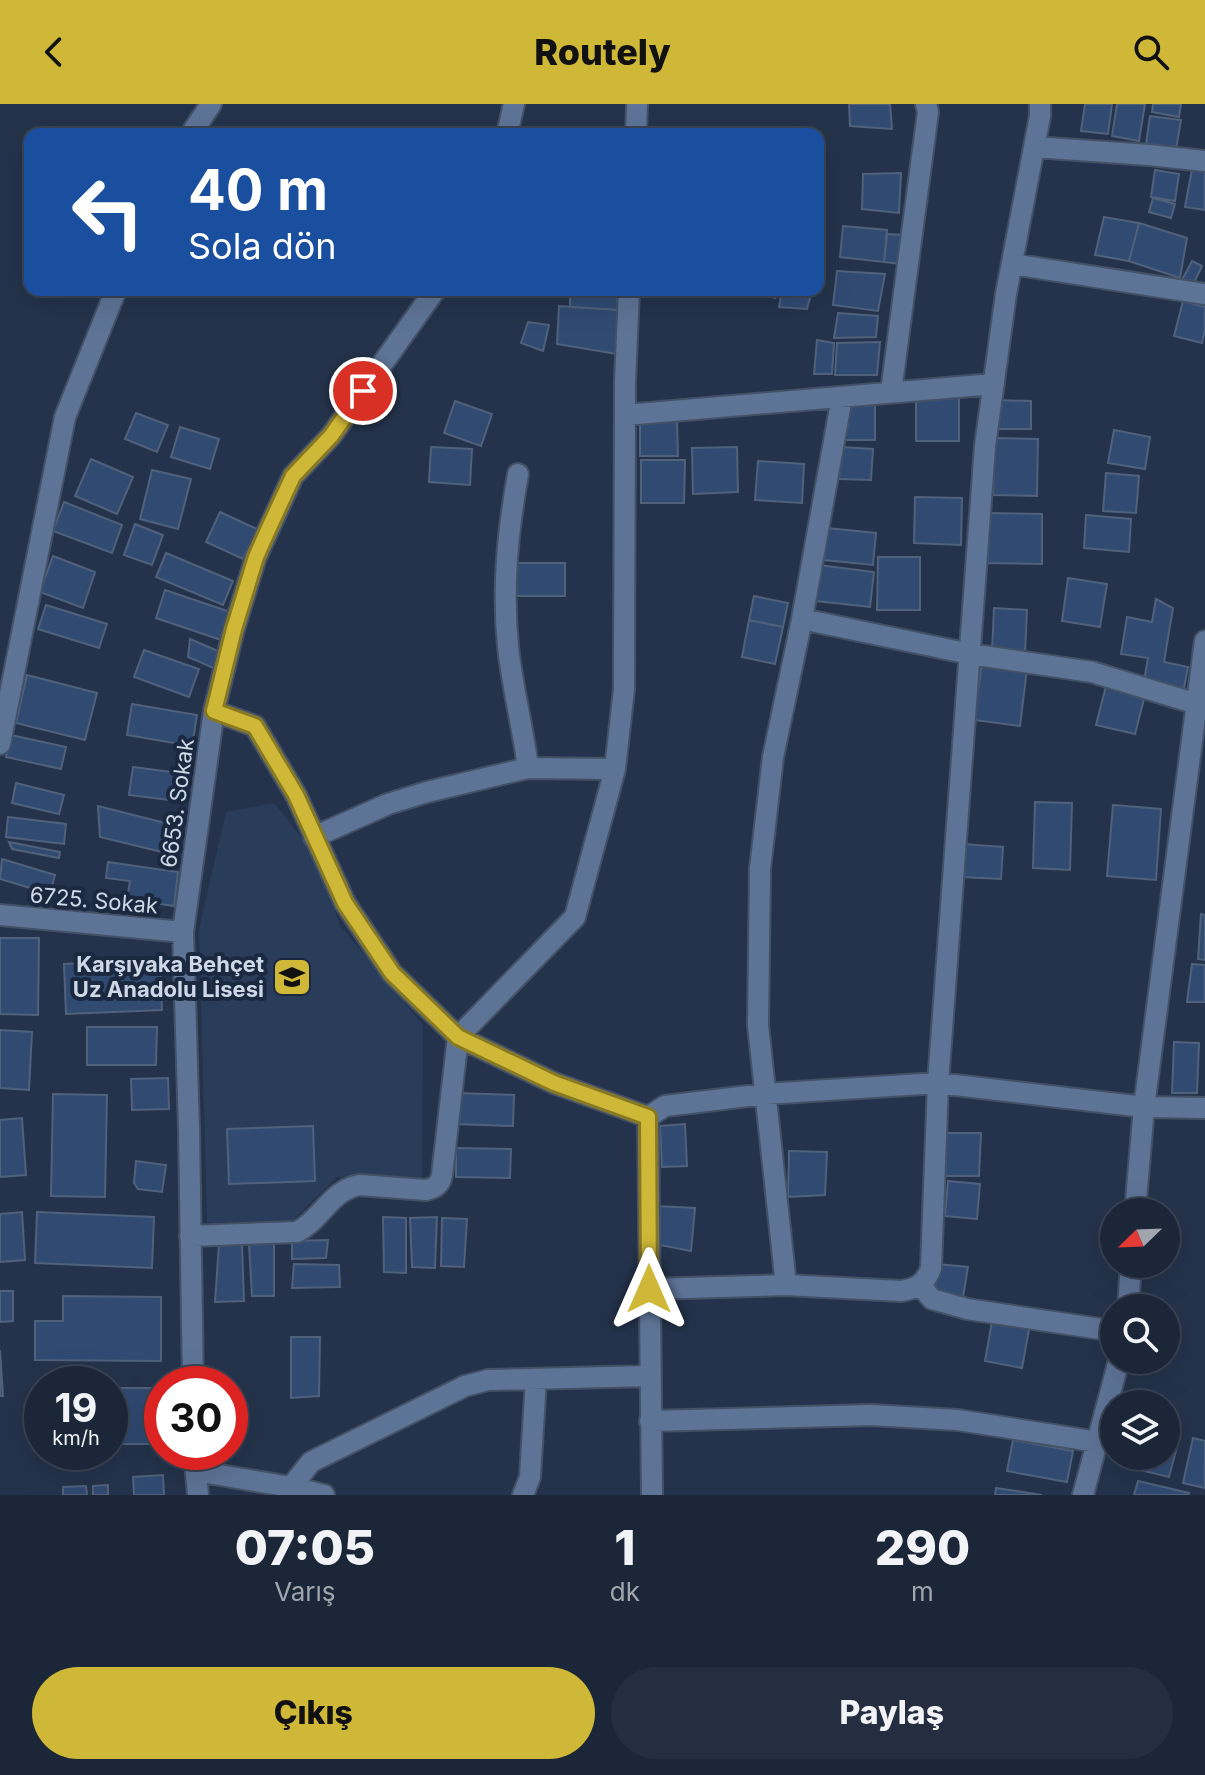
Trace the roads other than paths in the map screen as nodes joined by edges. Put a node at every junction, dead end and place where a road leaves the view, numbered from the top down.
1 (211, 104) edge
2 (514, 104) edge
3 (637, 104) edge
4 (926, 104) edge
5 (1040, 104) edge
6 (195, 128) edge
7 (508, 128) edge
8 (636, 128) edge
9 (1034, 147) junction
10 (1205, 161) edge
11 (1012, 264) junction
12 (1205, 294) edge
13 (114, 296) edge
14 (431, 296) edge
15 (629, 296) edge
16 (994, 384) junction
17 (891, 392) junction
18 (842, 397) junction
19 (625, 415) junction
20 (518, 474) dead end
21 (802, 619) junction
22 (1205, 641) edge
23 (970, 654) junction
24 (1197, 704) junction
25 (214, 711) junction
26 (0, 744) edge
27 (528, 768) junction
28 (615, 769) junction
29 (1195, 790) edge
30 (314, 837) junction
31 (0, 915) edge
32 (183, 932) junction
33 (458, 1037) junction
34 (938, 1083) junction
35 (765, 1094) junction
36 (1144, 1107) junction
37 (1205, 1108) edge
38 (648, 1117) junction
39 (1136, 1198) edge
40 (190, 1236) junction
41 (786, 1285) junction
42 (920, 1285) junction
43 (649, 1289) junction
44 (1100, 1329) edge
45 (193, 1366) edge
46 (1115, 1374) edge
47 (649, 1376) junction
48 (536, 1379) junction
49 (650, 1421) junction
50 (1098, 1442) junction
51 (196, 1470) edge
52 (226, 1470) edge
53 (291, 1487) junction
54 (198, 1495) edge
55 (324, 1495) edge
56 (523, 1495) edge
57 (652, 1495) edge
58 (1083, 1495) edge

1 - 6 street
2 - 7 street
3 - 8 street
4 - 17 street
5 - 9 street
9 - 10 street
9 - 11 street
11 - 12 street
11 - 16 street
13 - 26 street
14 - 25 street, 6653. Sokak
15 - 19 street
16 - 17 street
16 - 23 street
17 - 18 street
18 - 19 street
18 - 21 street
19 - 28 street
20 - 27 street
21 - 23 street
21 - 35 street
22 - 24 street
23 - 24 street
23 - 34 street
24 - 29 street
25 - 30 street
25 - 32 street, 6653. Sokak
27 - 28 street
27 - 30 street
28 - 33 street
29 - 36 street
30 - 33 street
31 - 32 street, 6725. Sokak
32 - 40 street, 6653. Sokak
33 - 38 street
33 - 40 street
34 - 35 street
34 - 36 street
34 - 42 street
35 - 38 street
35 - 41 street
36 - 37 street
36 - 39 street
38 - 43 street
40 - 45 street, 6653. Sokak
41 - 42 street
41 - 43 street
42 - 44 street
43 - 47 street
46 - 50 street
47 - 48 street
47 - 49 street
48 - 53 street
48 - 56 street
49 - 50 street
49 - 57 street
50 - 58 street
51 - 54 street
52 - 53 street
53 - 55 street

